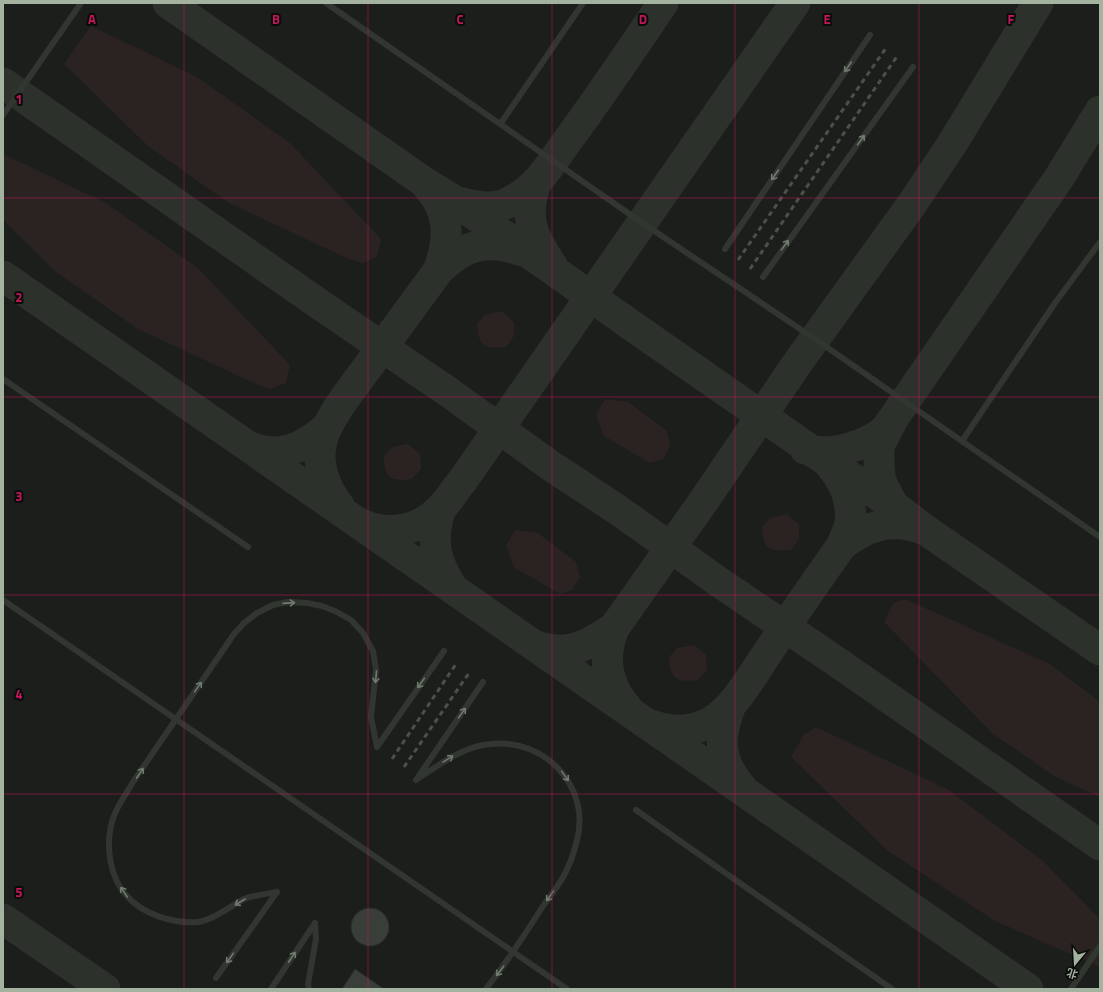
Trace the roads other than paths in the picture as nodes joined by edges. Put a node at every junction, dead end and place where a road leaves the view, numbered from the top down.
1 (81, 3) edge
2 (326, 3) edge
3 (583, 3) edge
4 (870, 35) dead end
5 (913, 67) dead end
6 (3, 115) edge
7 (501, 123) junction
8 (1100, 242) edge
9 (725, 249) dead end
10 (762, 277) dead end
11 (3, 379) edge
12 (962, 441) junction
13 (1100, 537) edge
14 (248, 547) dead end
15 (3, 600) edge
16 (444, 651) dead end
17 (483, 682) dead end
18 (176, 719) junction
19 (636, 810) dead end
20 (1100, 946) edge
21 (514, 952) junction
22 (216, 978) dead end
23 (271, 989) edge
24 (309, 989) edge
25 (486, 989) edge
26 (567, 989) edge
27 (892, 989) edge
28 (1071, 989) edge

1 - 6 lane
2 - 7 lane
3 - 7 lane
4 -> 9 lane
10 -> 5 lane
7 - 12 lane
8 - 12 lane
11 - 14 lane
12 - 13 lane
15 - 18 lane
16 - 18 lane
17 - 21 lane
18 - 21 lane
18 - 22 lane
19 - 27 lane
20 - 28 lane
21 -> 25 lane
21 - 26 lane
23 -> 24 lane

